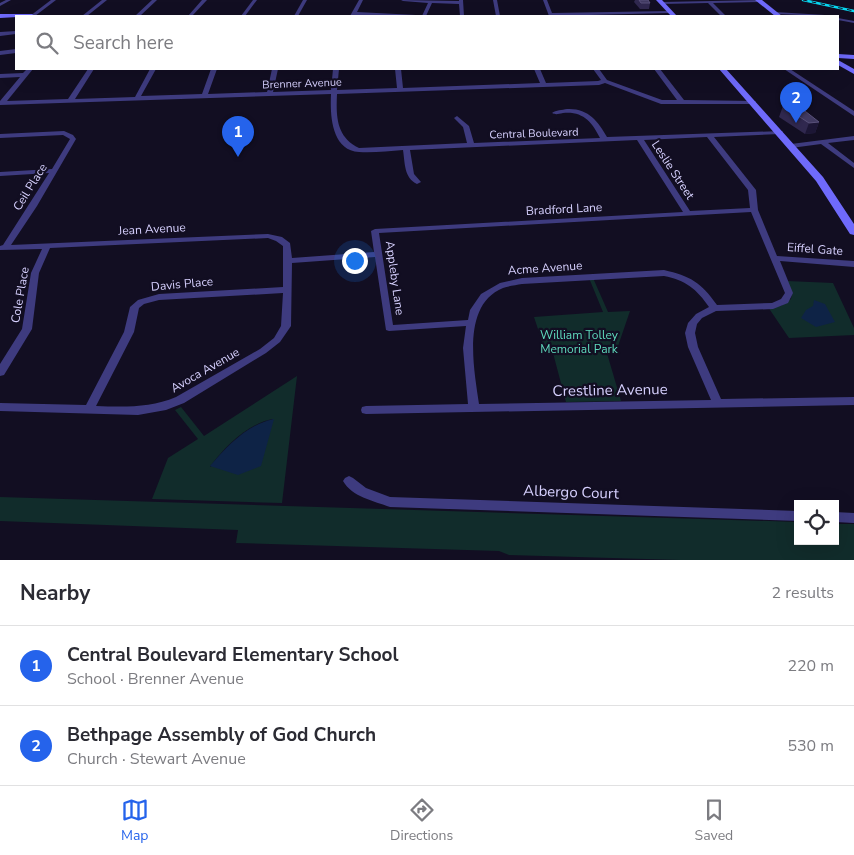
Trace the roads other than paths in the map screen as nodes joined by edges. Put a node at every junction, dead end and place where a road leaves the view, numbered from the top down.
1 (9, 0) edge
2 (54, 0) edge
3 (105, 0) edge
4 (155, 0) edge
5 (205, 0) edge
6 (255, 0) edge
7 (305, 0) edge
8 (361, 0) edge
9 (403, 0) edge
10 (495, 0) edge
11 (546, 0) edge
12 (759, 0) edge
13 (431, 2) junction
14 (461, 2) edge
15 (660, 2) edge
16 (708, 2) junction
17 (0, 6) edge
18 (352, 14) edge
19 (672, 14) edge
20 (777, 14) edge
21 (33, 15) edge
22 (85, 15) edge
23 (138, 15) edge
24 (191, 15) edge
25 (244, 15) edge
26 (297, 15) edge
27 (384, 15) edge
28 (424, 15) edge
29 (462, 15) edge
30 (498, 15) edge
31 (551, 15) edge
32 (723, 15) edge
33 (801, 15) edge
34 (0, 16) edge
35 (15, 16) edge
36 (839, 19) edge
37 (854, 22) edge
38 (15, 33) edge
39 (0, 34) edge
40 (15, 51) edge
41 (0, 53) edge
42 (839, 56) edge
43 (854, 57) edge
44 (839, 63) edge
45 (29, 70) edge
46 (90, 70) edge
47 (152, 70) edge
48 (214, 70) edge
49 (275, 70) edge
50 (336, 70) edge
51 (398, 70) edge
52 (537, 70) edge
53 (597, 70) edge
54 (658, 70) edge
55 (723, 70) edge
56 (788, 70) edge
57 (854, 72) edge
58 (25, 75) junction
59 (0, 76) edge
60 (605, 81) junction
61 (544, 84) junction
62 (400, 89) junction
63 (336, 92) junction
64 (270, 94) junction
65 (204, 96) junction
66 (138, 98) junction
67 (70, 100) junction
68 (682, 102) junction
69 (753, 102) junction
70 (1, 103) edge
71 (556, 113) dead end
72 (854, 114) edge
73 (457, 118) dead end
74 (780, 132) junction
75 (709, 135) junction
76 (0, 136) edge
77 (639, 138) junction
78 (854, 138) edge
79 (605, 140) junction
80 (822, 142) junction
81 (471, 145) junction
82 (791, 146) junction
83 (406, 148) junction
84 (854, 166) edge
85 (54, 171) junction
86 (0, 174) edge
87 (417, 182) dead end
88 (754, 210) junction
89 (688, 214) junction
90 (376, 231) joint
91 (854, 232) edge
92 (46, 246) junction
93 (2, 248) edge
94 (379, 254) junction
95 (775, 258) junction
96 (288, 262) junction
97 (854, 264) edge
98 (287, 290) junction
99 (714, 308) junction
100 (470, 323) junction
101 (0, 372) edge
102 (854, 401) edge
103 (718, 404) junction
104 (0, 407) edge
105 (474, 408) junction
106 (89, 410) junction
107 (366, 410) dead end
108 (349, 481) dead end
109 (794, 516) edge
110 (839, 517) edge
111 (854, 518) edge

1 - 17 street
2 - 21 street
3 - 22 street
4 - 23 street
5 - 24 street
6 - 25 street
7 - 26 street
8 - 18 street
9 - 13 street
10 - 30 street
11 - 31 street
12 - 16 street
12 - 20 main road
13 - 14 street
13 - 28 street
14 - 29 street
15 - 16 street
15 - 19 main road
16 - 32 street
18 - 27 street
19 - 31 street
20 - 33 street
34 - 35 main road
36 - 37 street
38 - 39 street
40 - 41 street
42 - 43 main road
44 - 57 main road
45 - 58 street
46 - 67 street
47 - 66 street
48 - 65 street
49 - 64 street
50 - 63 street, Central Boulevard
51 - 62 street
52 - 61 street
53 - 60 street
54 - 68 street
55 - 69 main road
56 - 72 street
58 - 59 street
58 - 70 street
60 - 61 street, Brenner Avenue
60 - 68 street
61 - 62 street, Brenner Avenue
62 - 63 street, Brenner Avenue
63 - 64 street, Brenner Avenue
63 - 83 street, Central Boulevard
64 - 65 street, Brenner Avenue
65 - 66 street, Brenner Avenue
66 - 67 street, Brenner Avenue
67 - 70 street, Brenner Avenue
68 - 69 street
69 - 74 main road
71 - 79 street
73 - 81 street
74 - 75 street, Central Boulevard
74 - 82 main road
75 - 77 street, Central Boulevard
75 - 88 street
76 - 85 street, Ceil Place
77 - 79 street, Central Boulevard
77 - 89 street, Leslie Street
78 - 80 street
79 - 81 street, Central Boulevard
80 - 82 street
80 - 84 street
81 - 83 street, Central Boulevard
82 - 91 main road
83 - 87 street
85 - 86 street
85 - 93 street, Ceil Place
88 - 89 street, Bradford Lane
88 - 95 street
89 - 90 street, Bradford Lane
90 - 94 street, Appleby Lane
92 - 93 street, Jean Avenue
92 - 96 street, Jean Avenue
92 - 101 street, Cole Place
94 - 96 street
94 - 100 street, Appleby Lane
95 - 97 street, Eiffel Gate
95 - 99 street
96 - 98 street, Avoca Avenue
98 - 106 street, Avoca Avenue
98 - 106 street, Davis Place
99 - 100 street, Acme Avenue
99 - 103 street
100 - 105 street, Acme Avenue
102 - 103 street, Crestline Avenue
103 - 105 street, Crestline Avenue
104 - 106 street, Avoca Avenue
105 - 107 street, Crestline Avenue
108 - 109 street, Albergo Court
110 - 111 street

